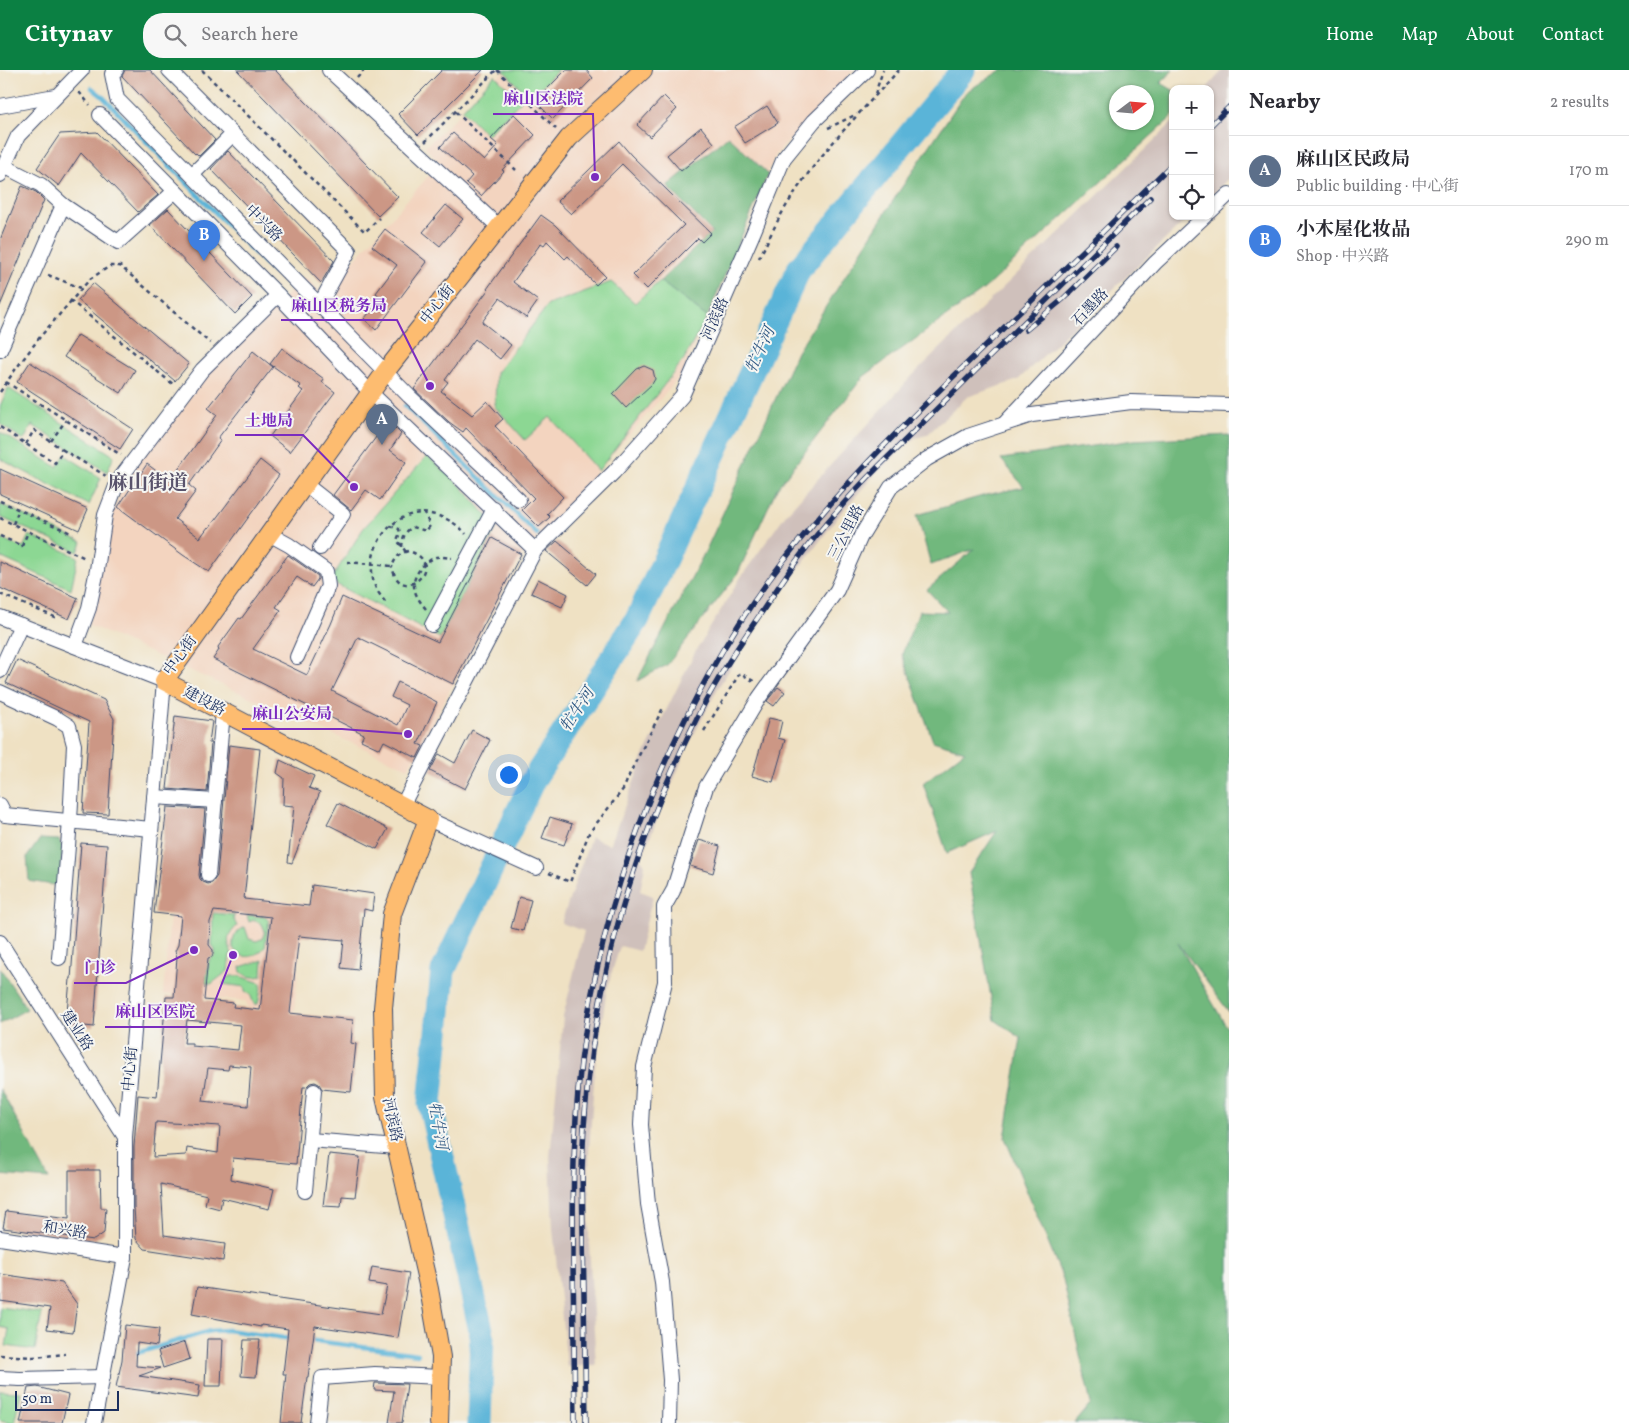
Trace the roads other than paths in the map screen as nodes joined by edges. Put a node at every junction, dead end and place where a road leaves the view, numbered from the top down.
1 (82, 70) edge
2 (116, 70) edge
3 (169, 70) edge
4 (329, 70) edge
5 (643, 70) edge
6 (867, 70) edge
7 (55, 96) junction
8 (0, 106) edge
9 (100, 115) road end
10 (233, 134) junction
11 (2, 170) edge
12 (192, 175) junction
13 (175, 192) junction
14 (1229, 194) edge
15 (63, 205) junction
16 (1214, 208) edge
17 (1201, 220) edge
18 (499, 227) junction
19 (278, 295) junction
20 (320, 304) junction
21 (0, 350) edge
22 (386, 371) junction
23 (370, 392) junction
24 (1229, 405) edge
25 (1003, 425) junction
26 (305, 484) junction
27 (519, 500) dead end
28 (494, 509) junction
29 (269, 534) junction
30 (320, 548) dead end
31 (535, 550) junction
32 (0, 616) edge
33 (435, 620) road end
34 (21, 625) junction
35 (75, 646) junction
36 (297, 657) dead end
37 (0, 671) edge
38 (164, 681) junction
39 (0, 692) edge
40 (223, 712) junction
41 (154, 797) junction
42 (215, 801) junction
43 (0, 805) edge
44 (402, 806) junction
45 (428, 819) junction
46 (70, 821) junction
47 (151, 829) junction
48 (536, 868) road end
49 (208, 874) dead end
50 (0, 942) edge
51 (59, 958) dead end
52 (314, 1091) dead end
53 (125, 1138) junction
54 (310, 1140) junction
55 (396, 1147) junction
56 (305, 1191) dead end
57 (0, 1238) edge
58 (125, 1257) junction
59 (103, 1377) junction
60 (441, 1377) junction
61 (0, 1378) edge
62 (94, 1423) edge
63 (317, 1423) edge
64 (439, 1423) edge
65 (669, 1423) edge

1 - 7 street
2 - 12 street, 中兴路
3 - 10 street
4 - 18 street
5 - 18 main road, 中心街
6 - 31 street, 河滨路
7 - 8 street
7 - 11 street
9 - 13 street
10 - 12 street
10 - 20 street
11 - 15 street
12 - 20 street, 中兴路
13 - 15 street
13 - 19 street
14 - 16 street
15 - 21 street
17 - 25 street, 石墨路
18 - 22 main road, 中心街
19 - 23 street
19 - 35 street
20 - 22 street, 中兴路
22 - 23 main road, 中心街
22 - 27 street, 中兴路
23 - 26 main road, 中心街
23 - 28 street
24 - 25 street, 三公里路
25 - 65 street, 三公里路
26 - 29 main road, 中心街
26 - 30 street
28 - 31 street
28 - 33 street
29 - 36 street
29 - 38 main road, 中心街
31 - 44 street, 河滨路
32 - 34 street, 建设路
34 - 35 street, 建设路
34 - 37 street
35 - 38 street, 建设路
38 - 40 main road, 建设路
38 - 41 street, 中心街
39 - 46 street
40 - 42 street
40 - 44 main road, 建设路
41 - 42 street
41 - 47 street, 中心街
42 - 49 street
43 - 46 street
44 - 45 main road, 建设路
45 - 48 street
45 - 55 main road, 河滨路
46 - 47 street
46 - 51 street
47 - 53 street, 中心街
50 - 53 street, 建业路
52 - 54 street
53 - 58 street, 中心街
54 - 55 street
54 - 56 street
55 - 60 main road, 河滨路
57 - 58 street, 和兴路
58 - 59 street, 中心街
59 - 61 street
59 - 62 street, 中心街
60 - 63 street
60 - 64 main road, 河滨路

